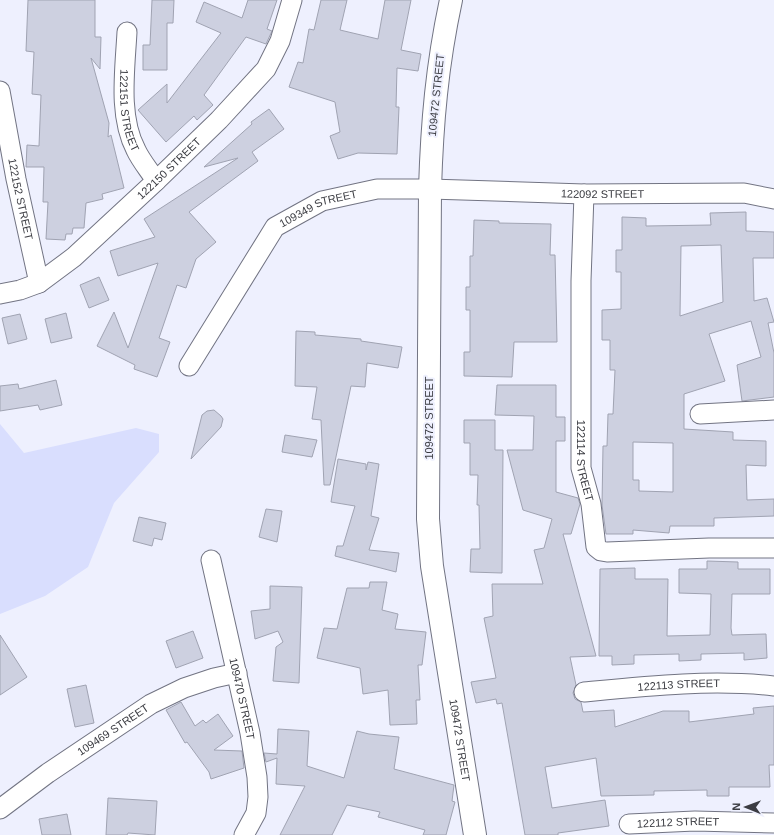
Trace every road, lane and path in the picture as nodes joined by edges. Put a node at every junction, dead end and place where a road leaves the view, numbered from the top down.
1 (292, 0) edge
2 (451, 0) edge
3 (127, 32) dead end
4 (0, 92) edge
5 (156, 181) junction
6 (430, 189) junction
7 (584, 194) junction
8 (774, 199) edge
9 (39, 282) junction
10 (0, 294) edge
11 (189, 366) dead end
12 (774, 410) edge
13 (700, 414) dead end
14 (774, 548) edge
15 (210, 560) dead end
16 (237, 673) junction
17 (774, 686) edge
18 (584, 692) dead end
19 (0, 809) edge
20 (774, 823) edge
21 (629, 824) dead end
22 (244, 835) edge
23 (475, 835) edge

1 - 5 street, 122150 STREET
2 - 6 street, 109472 STREET
3 - 5 street, 122151 STREET
4 - 9 street, 122152 STREET
5 - 9 street, 122150 STREET
6 - 7 street, 122092 STREET
6 - 11 street, 109349 STREET
6 - 23 street, 109472 STREET
7 - 8 street, 122092 STREET
7 - 14 street, 122114 STREET
9 - 10 street, 122150 STREET
12 - 13 street
15 - 16 street, 109470 STREET
16 - 19 street, 109469 STREET
16 - 22 street, 109470 STREET
17 - 18 street, 122113 STREET
20 - 21 street, 122112 STREET

